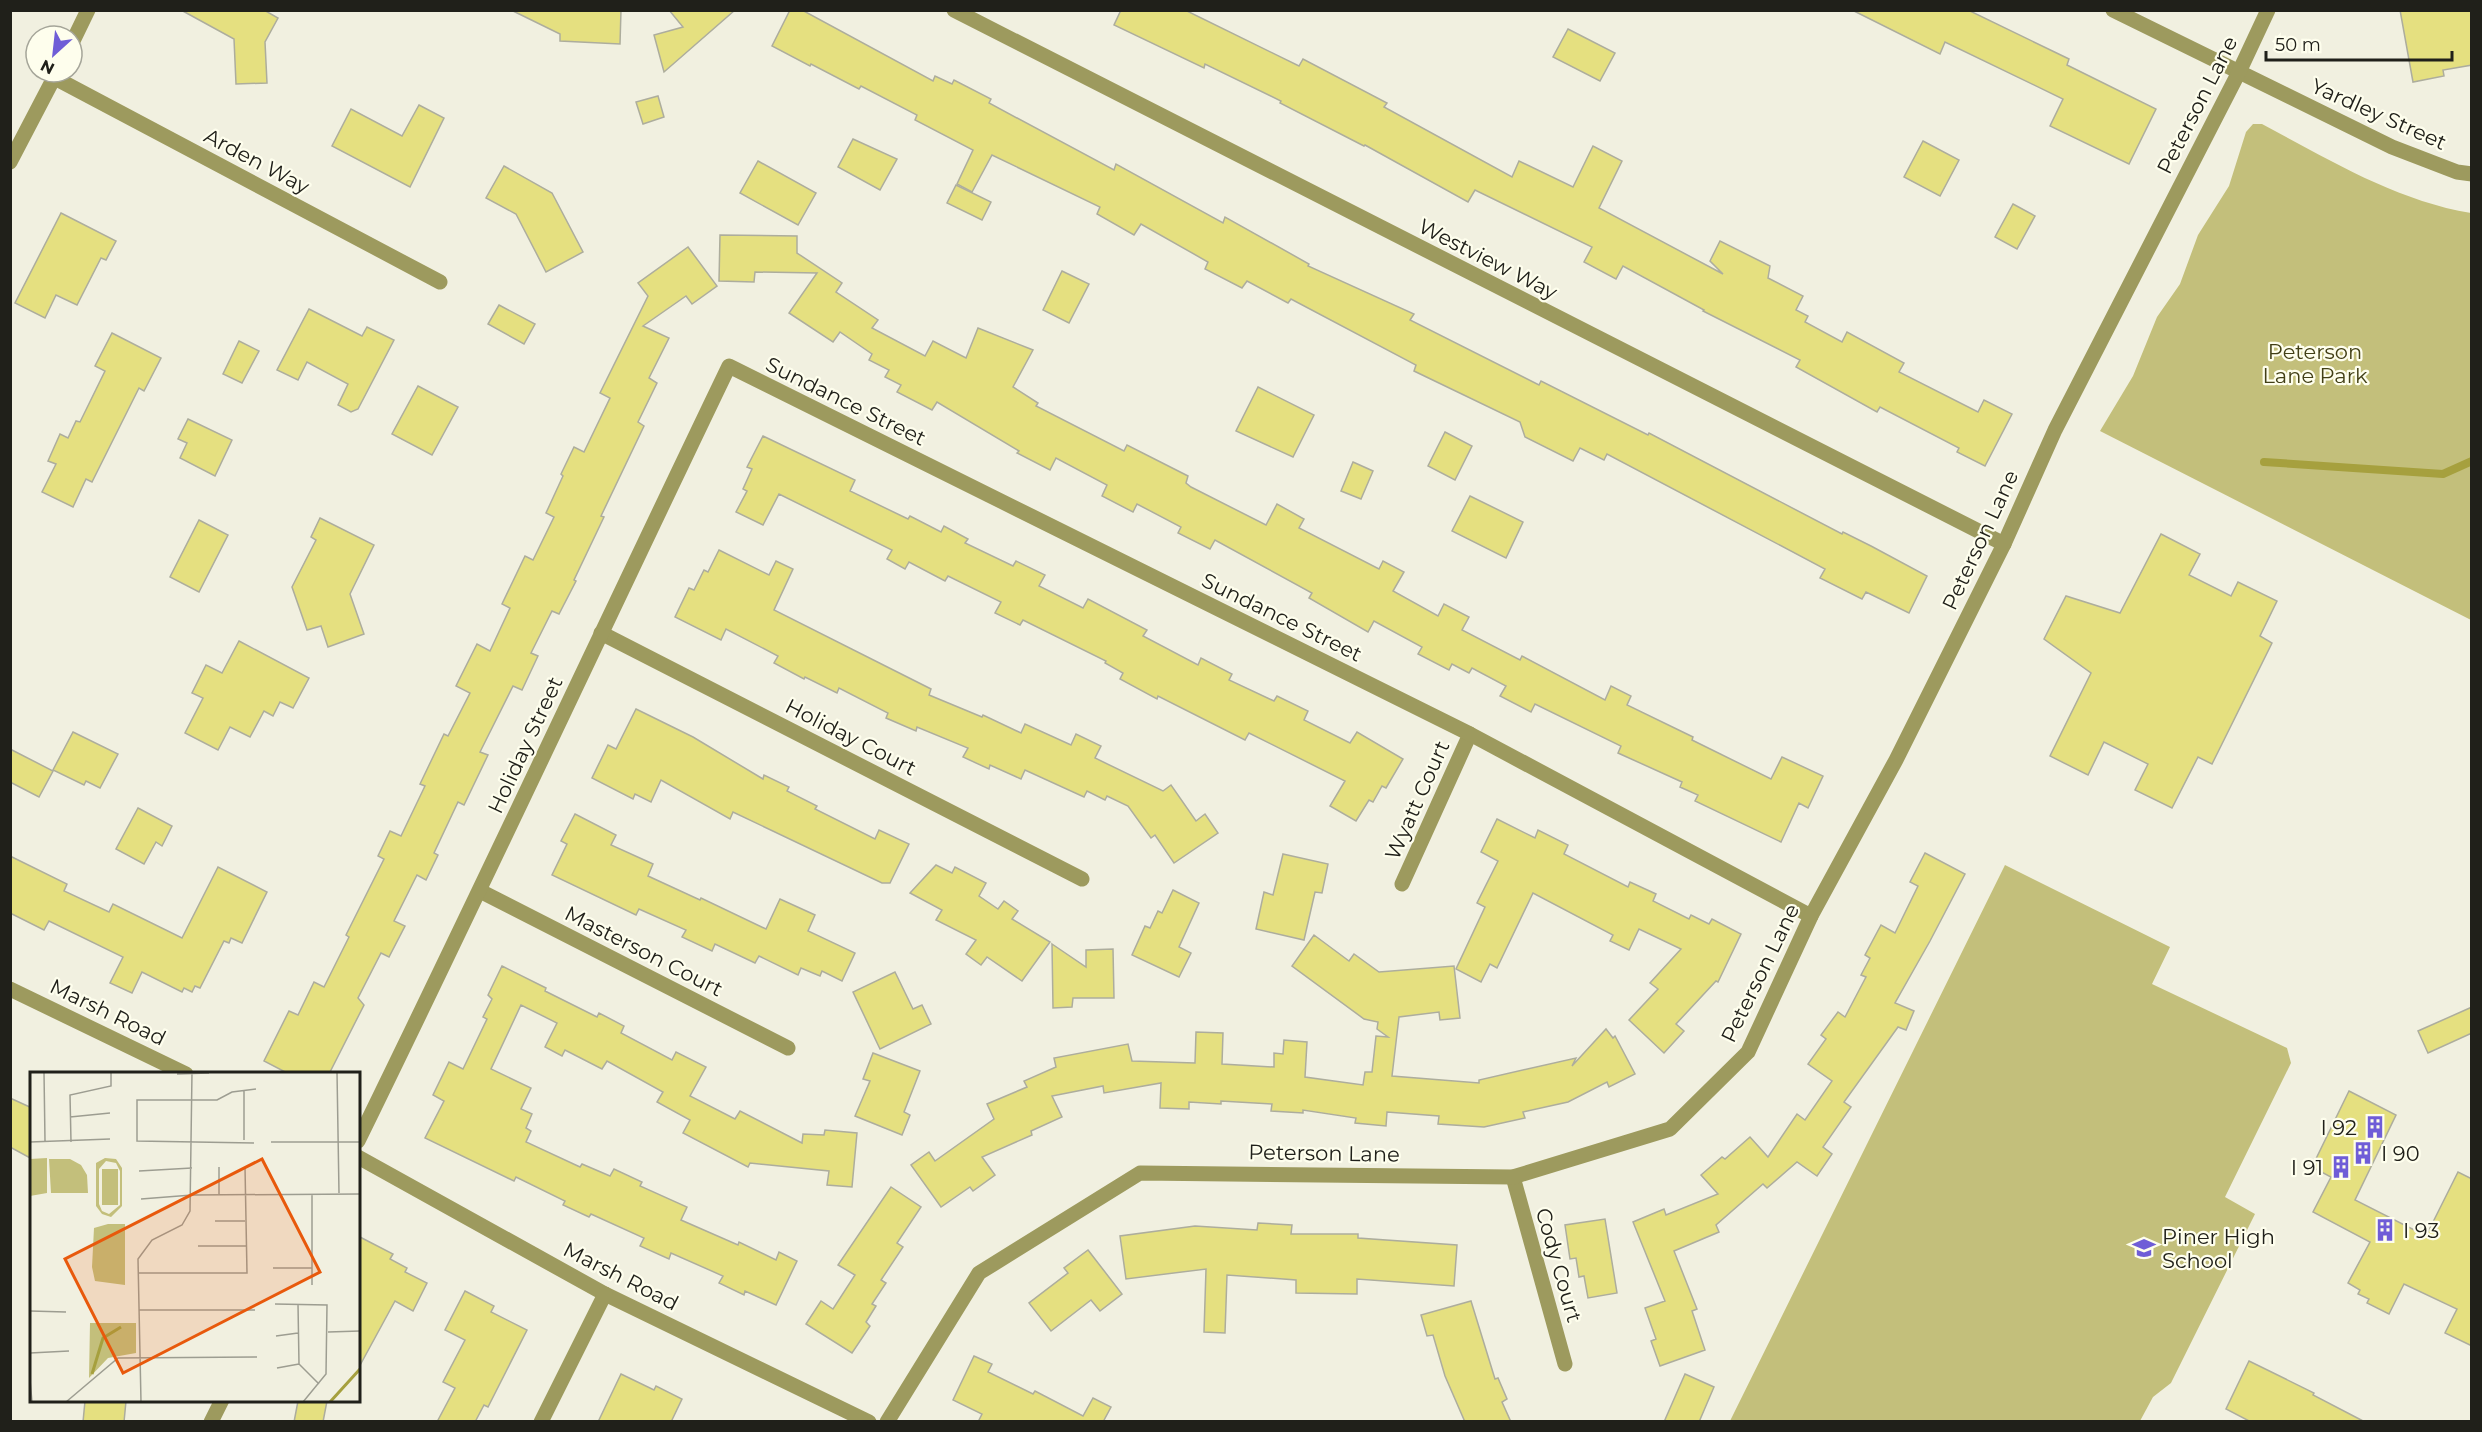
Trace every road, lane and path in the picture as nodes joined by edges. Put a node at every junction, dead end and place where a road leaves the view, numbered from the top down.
1 (88, 10) edge
2 (954, 10) edge
3 (2113, 10) edge
4 (2268, 10) edge
5 (81, 24) edge
6 (2239, 72) junction
7 (51, 84) edge
8 (73, 84) edge
9 (10, 162) edge
10 (2472, 174) edge
11 (440, 282) dead end
12 (729, 366) joint
13 (2004, 544) junction
14 (601, 633) junction
15 (1470, 734) junction
16 (1082, 879) dead end
17 (1402, 884) dead end
18 (480, 891) junction
19 (1811, 916) junction
20 (10, 989) edge
21 (788, 1048) dead end
22 (182, 1072) edge
23 (360, 1137) edge
24 (360, 1158) edge
25 (1513, 1177) junction
26 (605, 1294) junction
27 (1565, 1364) dead end
28 (221, 1402) edge
29 (211, 1422) edge
30 (541, 1422) edge
31 (869, 1422) edge
32 (887, 1422) edge

1 - 5 street
2 - 13 street, Westview Way
3 - 6 street, Yardley Street
4 - 6 street, Peterson Lane
6 - 10 street, Yardley Street
6 - 13 street, Peterson Lane
7 - 9 street, Arden Way
8 - 11 street, Arden Way
12 - 14 street, Holiday Street
12 - 15 street, Sundance Street
13 - 19 street, Peterson Lane
14 - 16 street, Holiday Court
14 - 18 street, Holiday Street
15 - 17 street, Wyatt Court
15 - 19 street, Sundance Street
18 - 21 street, Masterson Court
18 - 23 street, Holiday Street
19 - 25 street, Peterson Lane
20 - 22 street, Marsh Road
24 - 26 street, Marsh Road
25 - 27 street, Cody Court
25 - 32 street, Peterson Lane
26 - 30 street
26 - 31 street, Marsh Road
28 - 29 street

